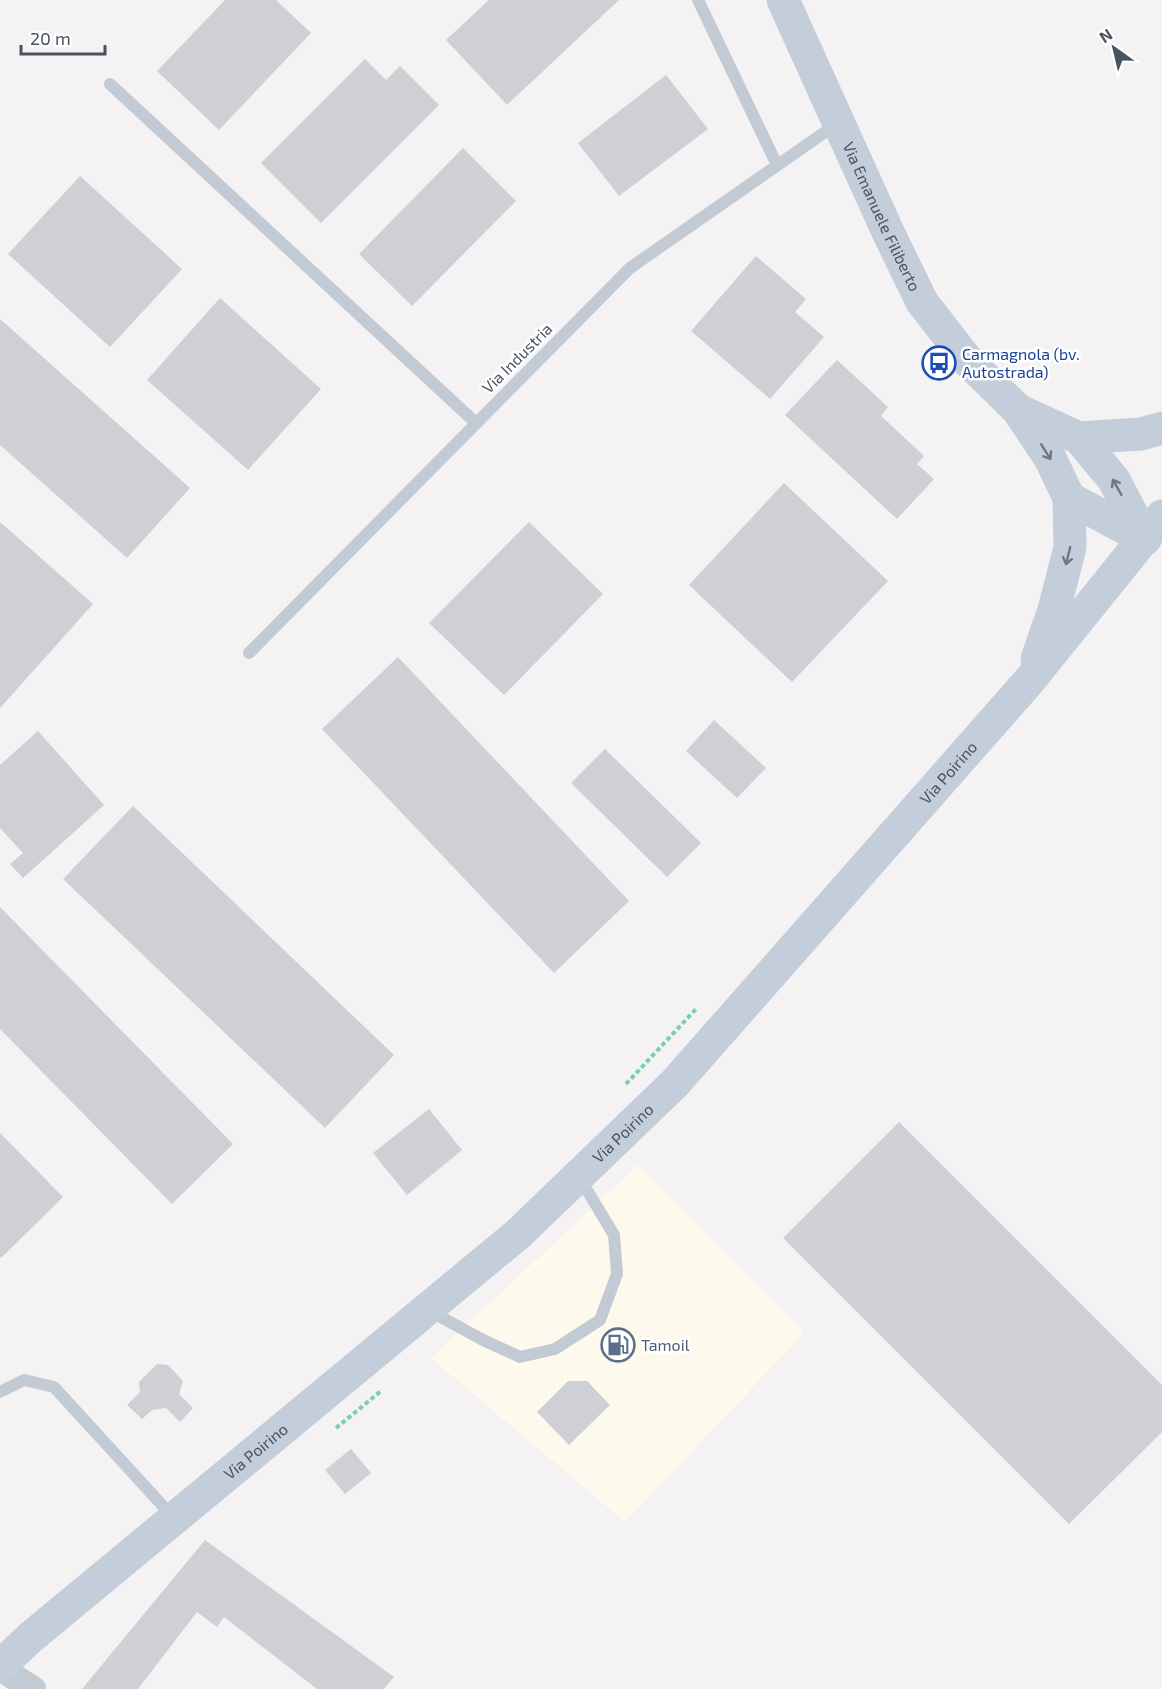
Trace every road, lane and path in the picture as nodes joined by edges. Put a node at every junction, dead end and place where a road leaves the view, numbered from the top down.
1 (698, 0) edge
2 (783, 0) edge
3 (110, 84) dead end
4 (838, 122) junction
5 (777, 165) junction
6 (1018, 410) junction
7 (476, 423) junction
8 (1162, 428) edge
9 (1079, 438) junction
10 (1069, 498) junction
11 (1154, 527) edge
12 (249, 653) dead end
13 (1029, 681) junction
14 (702, 1002) dead end
15 (623, 1088) dead end
16 (579, 1175) junction
17 (427, 1309) junction
18 (0, 1392) edge
19 (174, 1518) junction
20 (0, 1667) edge
21 (33, 1689) edge

1 - 5 lane
2 - 4 main road, Via Emanuele Filiberto
3 - 7 lane
4 - 5 lane, Via Industria
4 - 6 main road, Via Emanuele Filiberto
5 - 7 lane, Via Industria
6 - 9 main road
6 -> 10 main road
7 - 12 lane, Via Industria
8 - 9 main road
11 -> 9 main road
10 - 11 main road
10 -> 13 main road
11 - 13 main road, Via Poirino
13 - 16 main road, Via Poirino
14 - 15 path
16 - 17 main road, Via Poirino
16 - 17 lane
17 - 19 main road, Via Poirino
18 - 19 lane
19 - 20 main road, Via Poirino
20 - 21 street

